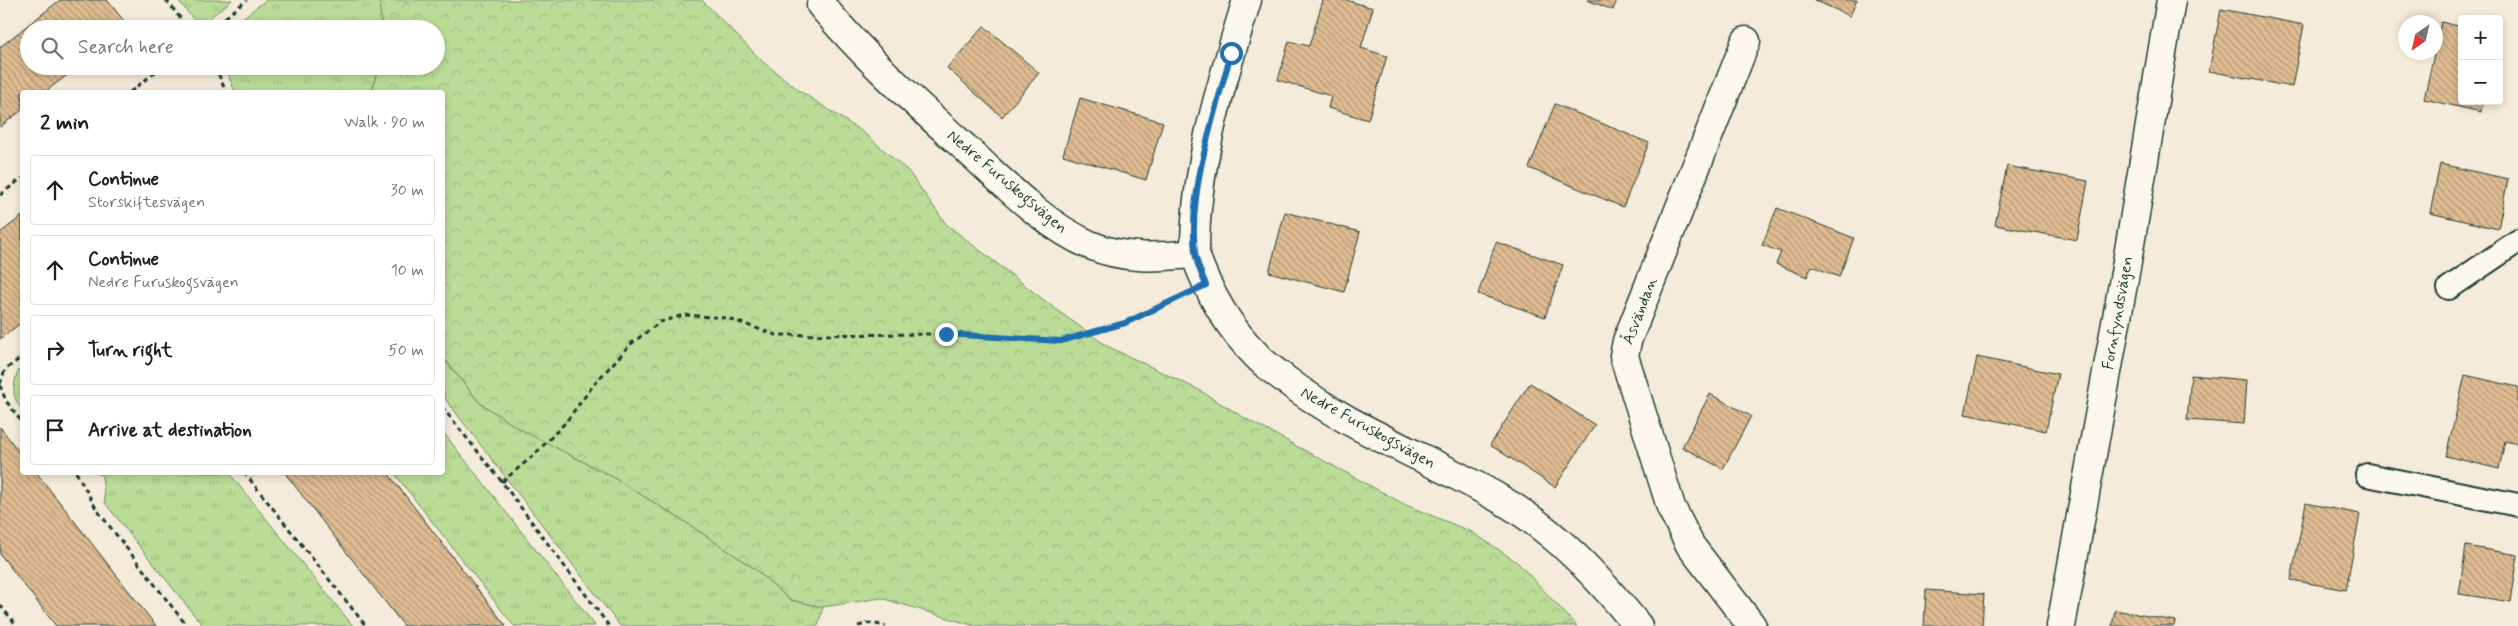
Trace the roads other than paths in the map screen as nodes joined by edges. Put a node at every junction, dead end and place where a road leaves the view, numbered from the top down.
1 (1248, 0) edge
2 (2171, 0) edge
3 (819, 3) edge
4 (1746, 41) dead end
5 (2518, 241) edge
6 (1195, 254) junction
7 (2449, 288) dead end
8 (2367, 475) dead end
9 (2518, 505) edge
10 (1638, 626) edge
11 (1752, 626) edge
12 (2061, 626) edge

1 - 6 street
2 - 12 street, Fornfyndsvägen
3 - 6 street, Nedre Furuskogsvägen
4 - 11 street, Åsvändan
5 - 7 lane
6 - 10 street, Nedre Furuskogsvägen
8 - 9 lane

